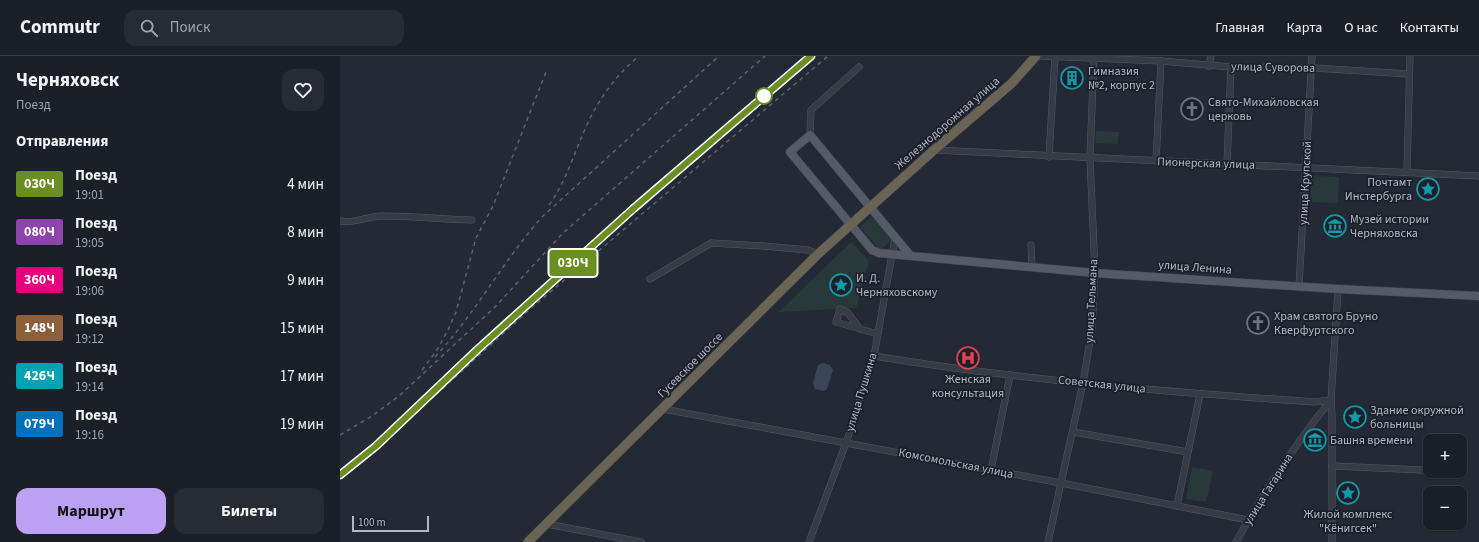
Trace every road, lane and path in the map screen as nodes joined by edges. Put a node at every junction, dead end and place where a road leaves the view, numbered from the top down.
1 (1036, 56) edge
2 (1041, 56) edge
3 (1211, 56) edge
4 (1312, 56) edge
5 (1410, 56) edge
6 (1055, 58) junction
7 (1094, 58) edge
8 (1161, 61) junction
9 (1209, 66) junction
10 (859, 67) dead end
11 (1231, 67) junction
12 (1312, 68) junction
13 (1409, 74) junction
14 (810, 135) junction
15 (934, 150) junction
16 (1050, 156) junction
17 (1089, 156) junction
18 (1156, 161) junction
19 (1227, 164) junction
20 (1306, 167) junction
21 (1407, 172) junction
22 (1479, 176) edge
23 (870, 206) junction
24 (472, 220) dead end
25 (340, 222) edge
26 (851, 224) junction
27 (895, 238) junction
28 (1031, 246) dead end
29 (818, 254) junction
30 (892, 254) junction
31 (910, 255) junction
32 (1032, 267) junction
33 (1095, 273) junction
34 (650, 279) dead end
35 (1299, 286) junction
36 (1338, 289) junction
37 (1479, 296) edge
38 (860, 329) dead end
39 (878, 334) junction
40 (874, 356) junction
41 (1010, 375) junction
42 (1083, 383) junction
43 (1200, 394) junction
44 (1331, 400) junction
45 (663, 409) junction
46 (1073, 432) junction
47 (846, 443) junction
48 (1188, 452) junction
49 (1332, 466) junction
50 (991, 470) junction
51 (1423, 470) dead end
52 (1060, 483) junction
53 (1177, 506) junction
54 (1248, 520) junction
55 (547, 524) junction
56 (528, 542) edge
57 (641, 542) edge
58 (809, 542) edge
59 (1048, 542) edge
60 (1236, 542) edge
61 (1332, 542) edge

1 - 15 highway, Железнодорожная улица
2 - 6 street, улица Суворова
3 - 9 street
4 - 12 street, улица Крупской
5 - 13 street
6 - 7 street, улица Суворова
6 - 16 street
7 - 8 street, улица Суворова
7 - 17 street, улица Тельмана
8 - 9 street, улица Суворова
8 - 18 street
9 - 11 street, улица Суворова
10 - 14 street
11 - 12 street, улица Суворова
11 - 19 street
12 - 13 street, улица Суворова
12 - 20 street, улица Крупской
13 - 21 street
14 - 23 main road
14 - 26 main road, улица Ленина
15 - 16 street, Пионерская улица
15 - 23 highway, Железнодорожная улица
16 - 17 street, Пионерская улица
17 - 18 street, Пионерская улица
17 - 33 street, улица Тельмана
18 - 19 street, Пионерская улица
19 - 20 street, Пионерская улица
20 - 21 street, Пионерская улица
20 - 35 street, улица Крупской
21 - 22 street, Пионерская улица
23 - 26 highway, Гусевское шоссе
23 - 27 main road
24 - 25 street
26 - 29 highway, Гусевское шоссе
26 - 30 main road, улица Ленина
27 - 30 street, улица Пушкина
27 - 31 main road
28 - 32 street
29 - 34 street
29 - 45 highway, Гусевское шоссе
30 - 31 main road, улица Ленина
30 - 39 street, улица Пушкина
31 - 32 main road, улица Ленина
32 - 33 main road, улица Ленина
33 - 35 main road, улица Ленина
33 - 42 street, улица Тельмана
35 - 36 main road, улица Ленина
36 - 37 main road, улица Ленина
36 - 44 street
38 - 39 street
39 - 40 street, улица Пушкина
40 - 41 street, Советская улица
40 - 47 street, улица Пушкина
41 - 42 street, Советская улица
41 - 50 street
42 - 43 street, Советская улица
42 - 46 street, улица Тельмана
43 - 44 street, Советская улица
43 - 48 street
44 - 49 street
44 - 54 street, улица Гагарина
45 - 47 street, Комсомольская улица
45 - 55 highway, Гусевское шоссе
46 - 48 street
46 - 52 street, улица Тельмана
47 - 50 street, Комсомольская улица
47 - 58 street, улица Пушкина
48 - 53 street
49 - 51 street
49 - 61 street
50 - 52 street, Комсомольская улица
52 - 53 street, Комсомольская улица
52 - 59 street, улица Тельмана
53 - 54 street, Комсомольская улица
54 - 60 street, улица Гагарина
55 - 56 highway, Гусевское шоссе
55 - 57 street

